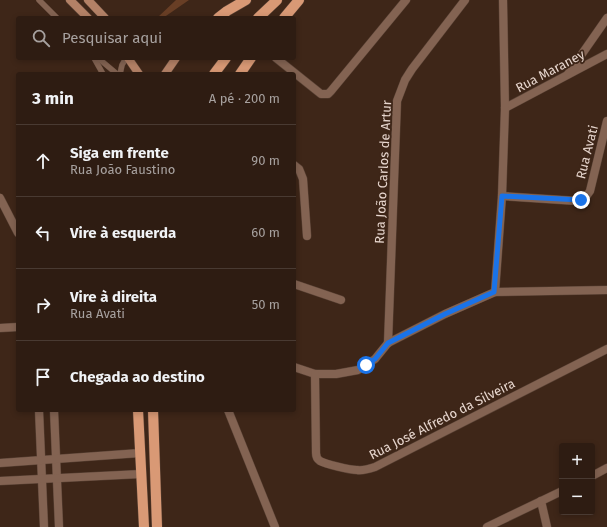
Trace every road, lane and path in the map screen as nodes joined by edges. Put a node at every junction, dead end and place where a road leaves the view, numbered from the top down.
1 (39, 0) edge
2 (70, 0) edge
3 (88, 0) edge
4 (246, 0) edge
5 (277, 0) edge
6 (299, 0) edge
7 (406, 0) edge
8 (465, 0) edge
9 (503, 0) edge
10 (55, 16) edge
11 (86, 16) edge
12 (103, 16) edge
13 (220, 16) edge
14 (260, 16) edge
15 (286, 16) edge
16 (607, 18) edge
17 (607, 54) edge
18 (95, 60) edge
19 (100, 60) edge
20 (126, 60) edge
21 (129, 60) edge
22 (175, 60) edge
23 (224, 60) edge
24 (250, 60) edge
25 (278, 60) edge
26 (102, 72) edge
27 (116, 72) edge
28 (119, 72) edge
29 (138, 72) edge
30 (166, 72) edge
31 (216, 72) edge
32 (241, 72) edge
33 (294, 72) edge
34 (296, 74) edge
35 (567, 74) junction
36 (505, 108) junction
37 (607, 121) edge
38 (296, 167) edge
39 (502, 196) junction
40 (0, 198) edge
41 (16, 229) edge
42 (307, 236) dead end
43 (296, 285) edge
44 (607, 290) edge
45 (494, 292) junction
46 (341, 300) dead end
47 (16, 327) edge
48 (0, 328) edge
49 (388, 343) junction
50 (607, 349) edge
51 (296, 368) edge
52 (315, 374) junction
53 (39, 412) edge
54 (54, 412) edge
55 (138, 412) edge
56 (153, 412) edge
57 (229, 412) edge
58 (140, 452) junction
59 (56, 459) junction
60 (41, 460) junction
61 (0, 462) edge
62 (607, 468) edge
63 (141, 474) junction
64 (595, 474) edge
65 (42, 479) junction
66 (57, 479) junction
67 (0, 481) edge
68 (559, 492) edge
69 (541, 501) junction
70 (44, 527) edge
71 (58, 527) edge
72 (144, 527) edge
73 (157, 527) edge
74 (275, 527) edge
75 (487, 527) edge
76 (547, 527) edge

1 - 10 lane
2 - 11 street
3 - 12 street
4 - 13 main road
5 - 14 main road
6 - 15 main road
7 - 34 street
8 - 49 street, Rua João Carlos de Artur
9 - 36 street
16 - 35 street
17 - 35 street, Rua Maraney
18 - 26 lane
19 - 27 lane
20 - 28 lane
21 - 29 street
22 - 30 street
23 - 31 main road
24 - 32 main road
25 - 33 street
35 - 36 street, Rua Maraney
36 - 39 street
37 - 39 street, Rua Avati
38 - 42 street
39 - 45 street
40 - 41 street
43 - 46 street
44 - 45 street
45 - 49 street
47 - 48 street
49 - 52 street
50 - 52 street, Rua José Alfredo da Silveira
51 - 52 street
53 - 60 street
54 - 59 street
55 - 58 main road
56 - 73 main road
57 - 74 street
58 - 59 street
58 - 63 main road
59 - 60 street
59 - 66 street
60 - 61 street
60 - 65 street
62 - 64 street
63 - 66 street
63 - 72 main road
65 - 66 street
65 - 67 street
65 - 70 street
66 - 71 street
68 - 69 street
69 - 75 street
69 - 76 street

